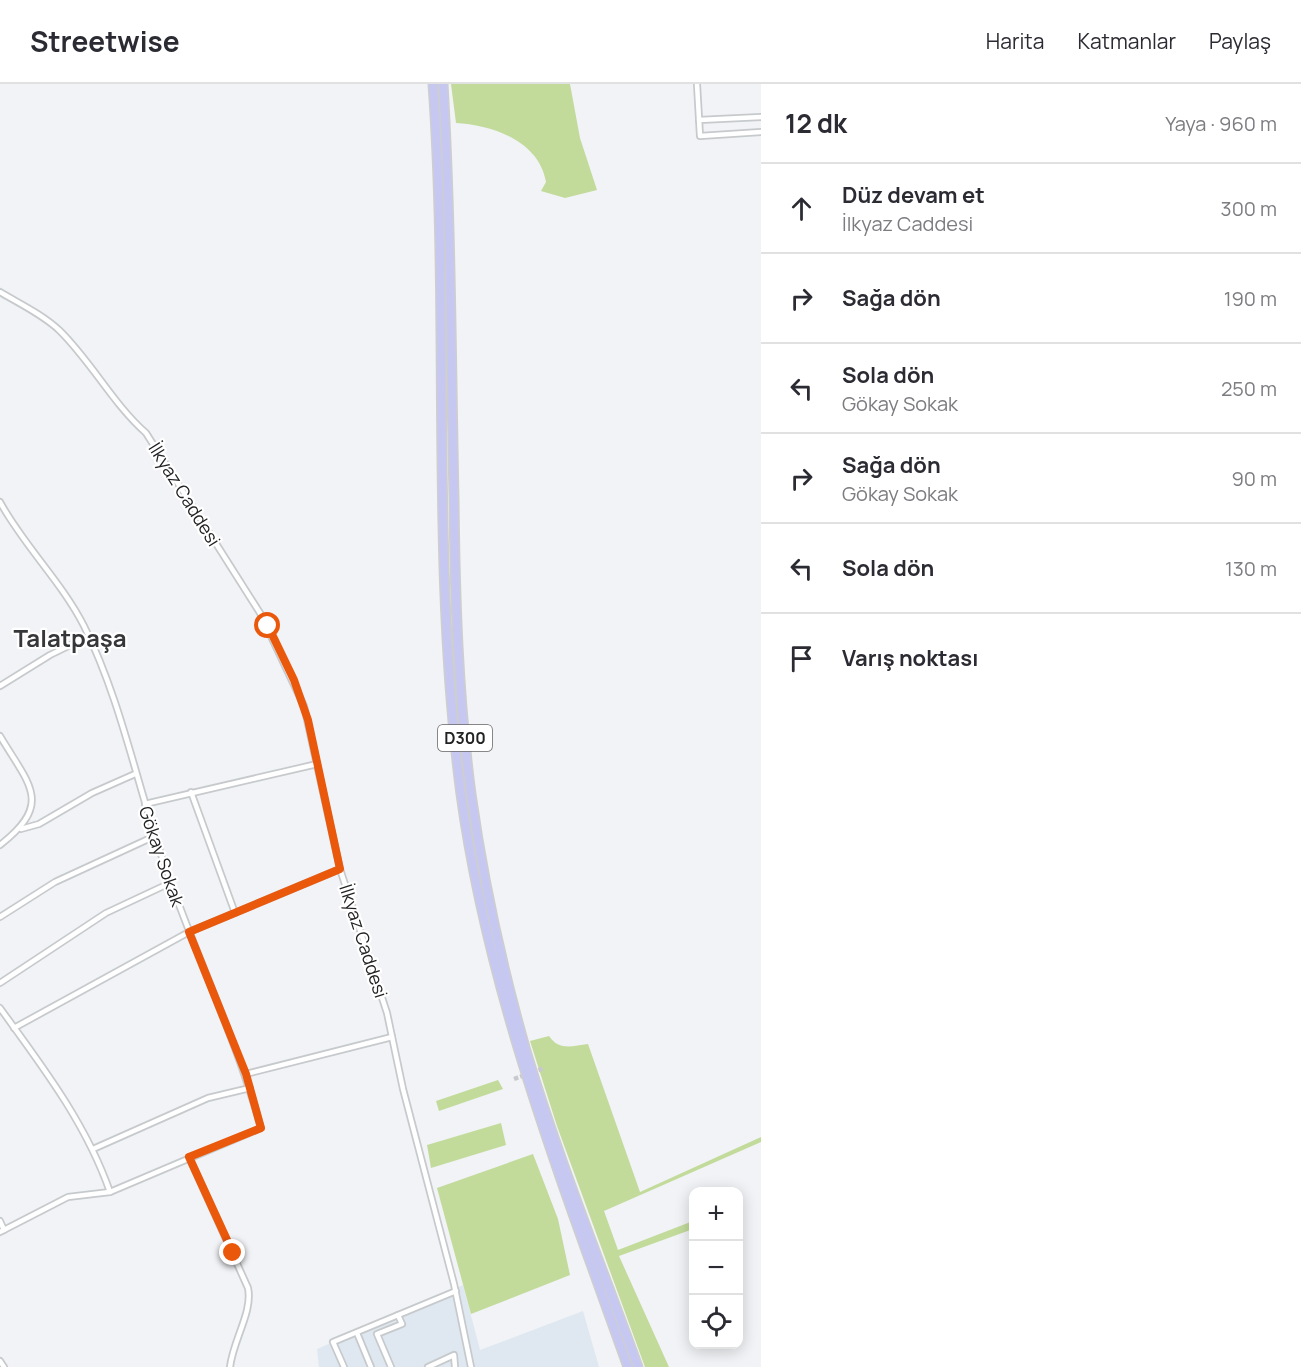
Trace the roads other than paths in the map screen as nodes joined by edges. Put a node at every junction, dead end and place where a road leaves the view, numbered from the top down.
1 (433, 84) edge
2 (443, 84) edge
3 (697, 84) edge
4 (761, 117) edge
5 (699, 120) junction
6 (761, 132) edge
7 (0, 292) edge
8 (0, 502) edge
9 (89, 636) junction
10 (0, 686) edge
11 (0, 736) edge
12 (317, 764) junction
13 (135, 774) junction
14 (191, 792) junction
15 (144, 804) junction
16 (21, 829) junction
17 (154, 836) junction
18 (0, 845) edge
19 (340, 869) junction
20 (170, 883) junction
21 (235, 913) junction
22 (0, 916) edge
23 (189, 932) junction
24 (0, 983) edge
25 (0, 1008) edge
26 (14, 1028) junction
27 (392, 1038) junction
28 (246, 1074) junction
29 (250, 1088) junction
30 (93, 1149) junction
31 (189, 1157) junction
32 (110, 1191) junction
33 (0, 1221) edge
34 (2, 1231) edge
35 (456, 1291) junction
36 (398, 1315) junction
37 (357, 1333) junction
38 (0, 1361) edge
39 (4, 1367) edge
40 (230, 1367) edge
41 (344, 1367) edge
42 (371, 1367) edge
43 (391, 1367) edge
44 (428, 1367) edge
45 (455, 1367) edge
46 (471, 1367) edge
47 (628, 1367) edge
48 (638, 1367) edge

1 - 47 highway, D300
2 - 48 highway, D300
3 - 5 street
4 - 5 street
5 - 6 street
7 - 12 street, İlkyaz Caddesi
8 - 9 street, Gökay Sokak
9 - 10 street
9 - 13 street, Gökay Sokak
11 - 16 street
12 - 14 street
12 - 19 street, İlkyaz Caddesi
13 - 15 street, Gökay Sokak
13 - 16 street
14 - 15 street
14 - 21 street
15 - 17 street, Gökay Sokak
16 - 18 street
17 - 20 street, Gökay Sokak
17 - 22 street
19 - 21 street
19 - 27 street, İlkyaz Caddesi
20 - 23 street, Gökay Sokak
20 - 24 street
21 - 23 street
23 - 26 street
23 - 28 street, Gökay Sokak
25 - 26 street
26 - 30 street
27 - 28 street
27 - 35 street, İlkyaz Caddesi
28 - 29 street, Gökay Sokak
29 - 30 street
29 - 31 street, Gökay Sokak
30 - 32 street
31 - 32 street, Gökay Sokak
31 - 40 street
32 - 34 street, Gökay Sokak
33 - 34 street
35 - 36 street
35 - 46 street, İlkyaz Caddesi
36 - 37 street
36 - 43 street
37 - 41 street
37 - 42 street
38 - 39 street
44 - 45 street

